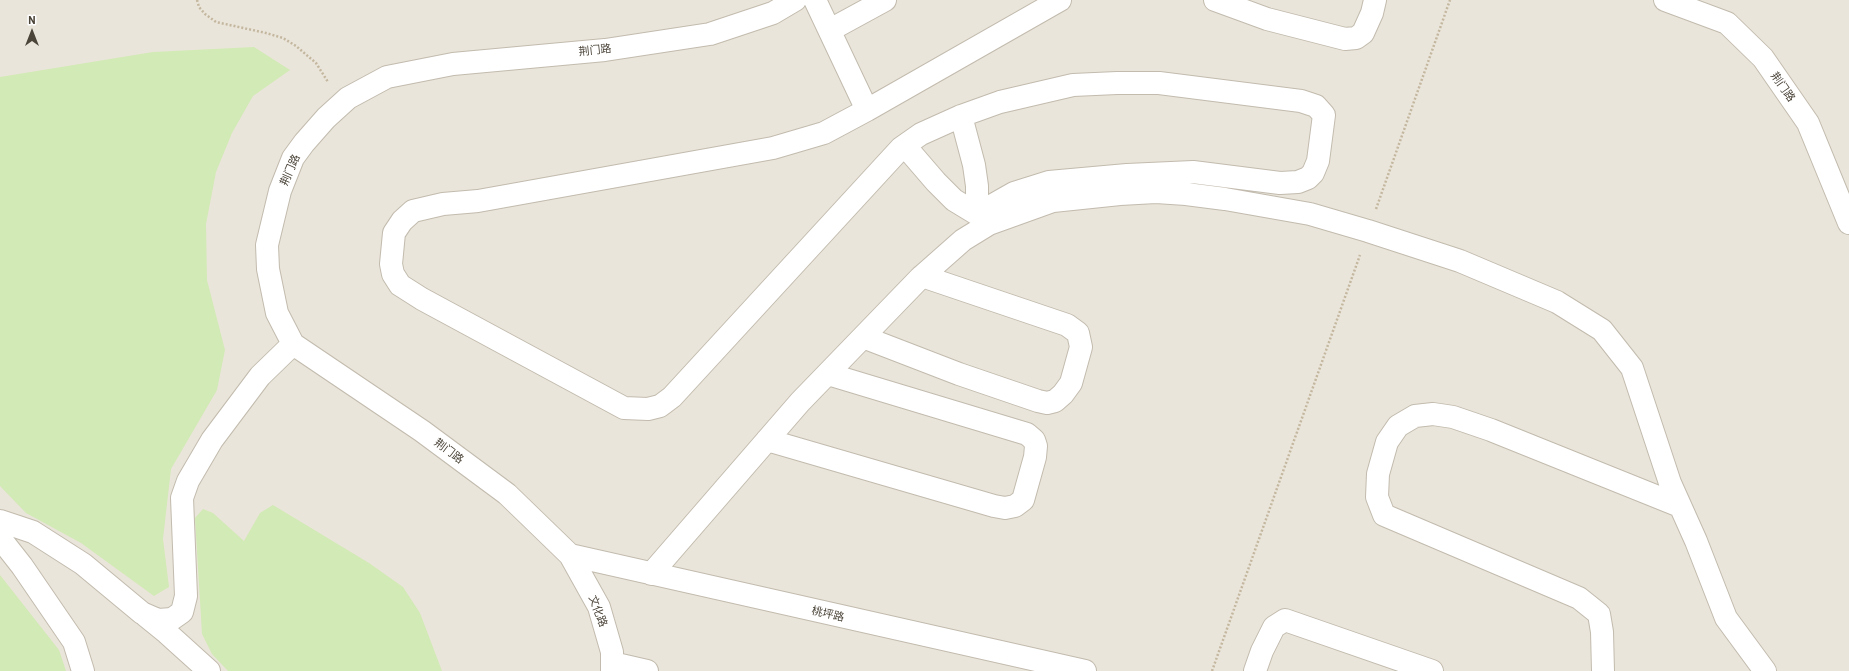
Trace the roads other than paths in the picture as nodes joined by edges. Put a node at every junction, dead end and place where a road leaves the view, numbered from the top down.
1 (795, 0) edge
2 (815, 0) edge
3 (885, 0) edge
4 (1060, 0) edge
5 (1215, 0) edge
6 (1374, 0) edge
7 (1665, 0) edge
8 (830, 30) junction
9 (867, 110) junction
10 (961, 116) junction
11 (905, 146) junction
12 (977, 214) junction
13 (1849, 223) edge
14 (922, 276) junction
15 (863, 337) junction
16 (293, 344) junction
17 (828, 374) junction
18 (767, 440) junction
19 (1680, 506) junction
20 (0, 521) edge
21 (0, 538) edge
22 (570, 555) junction
23 (652, 574) junction
24 (142, 613) junction
25 (612, 667) edge
26 (83, 671) edge
27 (209, 671) edge
28 (647, 671) edge
29 (1085, 671) edge
30 (1255, 671) edge
31 (1432, 671) edge
32 (1604, 671) edge
33 (1765, 671) edge

1 - 16 street, 荆门路
2 - 8 street
3 - 8 street
4 - 9 street
5 - 6 street
7 - 13 street, 荆门路
8 - 9 street
9 - 11 street
10 - 11 street
10 - 12 street
10 - 12 street
11 - 12 street
14 - 15 street
14 - 15 street
14 - 19 street
15 - 17 street
16 - 22 street, 荆门路
16 - 24 street
17 - 18 street
17 - 18 street
18 - 23 street
19 - 32 street
19 - 33 street
20 - 24 street
21 - 26 street
22 - 23 street, 桃坪路
22 - 25 street, 文化路
23 - 29 street, 桃坪路
24 - 27 street
25 - 28 street
30 - 31 street

